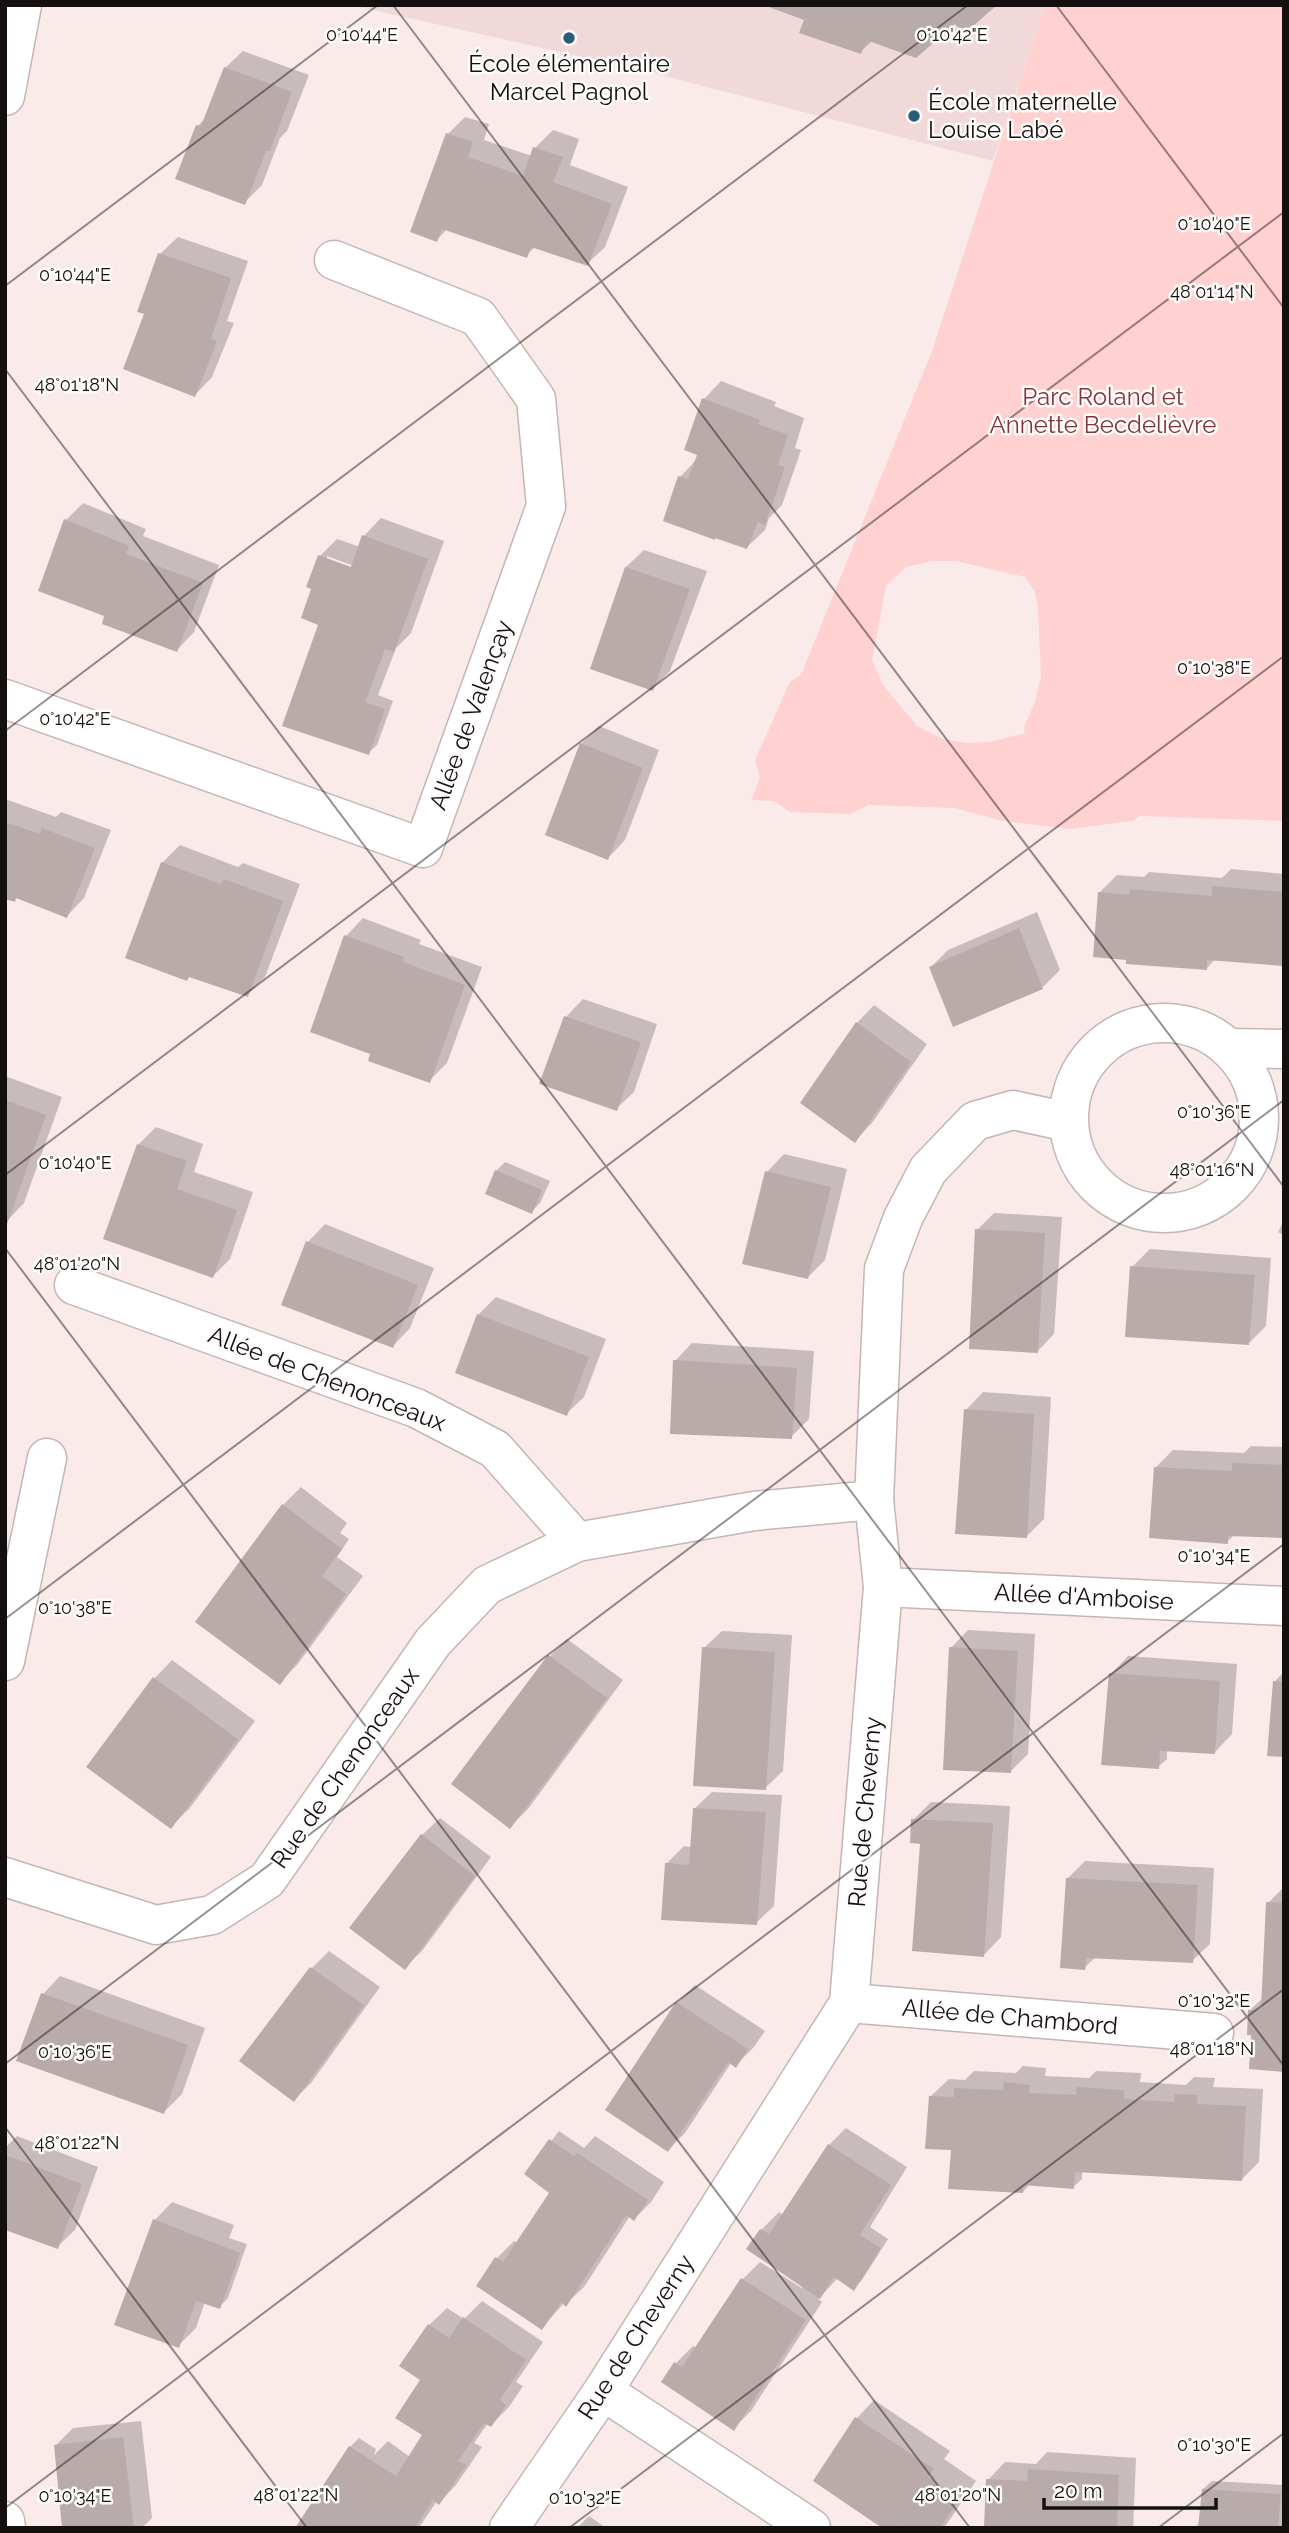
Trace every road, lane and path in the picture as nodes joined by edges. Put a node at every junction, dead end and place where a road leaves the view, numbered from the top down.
1 (22, 5) edge
2 (5, 96) edge
3 (334, 260) dead end
4 (5, 699) edge
5 (1228, 1048) junction
6 (1284, 1049) edge
7 (1068, 1122) junction
8 (74, 1285) dead end
9 (47, 1458) dead end
10 (874, 1500) junction
11 (578, 1542) junction
12 (883, 1587) junction
13 (1284, 1606) edge
14 (5, 1661) edge
15 (5, 1877) edge
16 (849, 2003) junction
17 (1214, 2033) dead end
18 (603, 2391) junction
19 (5, 2521) edge
20 (6, 2528) edge
21 (509, 2528) edge
22 (811, 2528) edge

1 - 2 street
3 - 4 street, Allée de Valençay
5 - 6 street
5 - 7 street
5 - 7 street
7 - 10 street, Rue de Cheverny
8 - 11 street, Allée de Chenonceaux
9 - 14 street
10 - 11 street
10 - 12 street, Rue de Cheverny
11 - 15 street, Rue de Chenonceaux
12 - 13 street, Allée d'Amboise
12 - 16 street, Rue de Cheverny
16 - 17 street, Allée de Chambord
16 - 18 street, Rue de Cheverny
18 - 21 street, Rue de Cheverny
18 - 22 street
19 - 20 street

